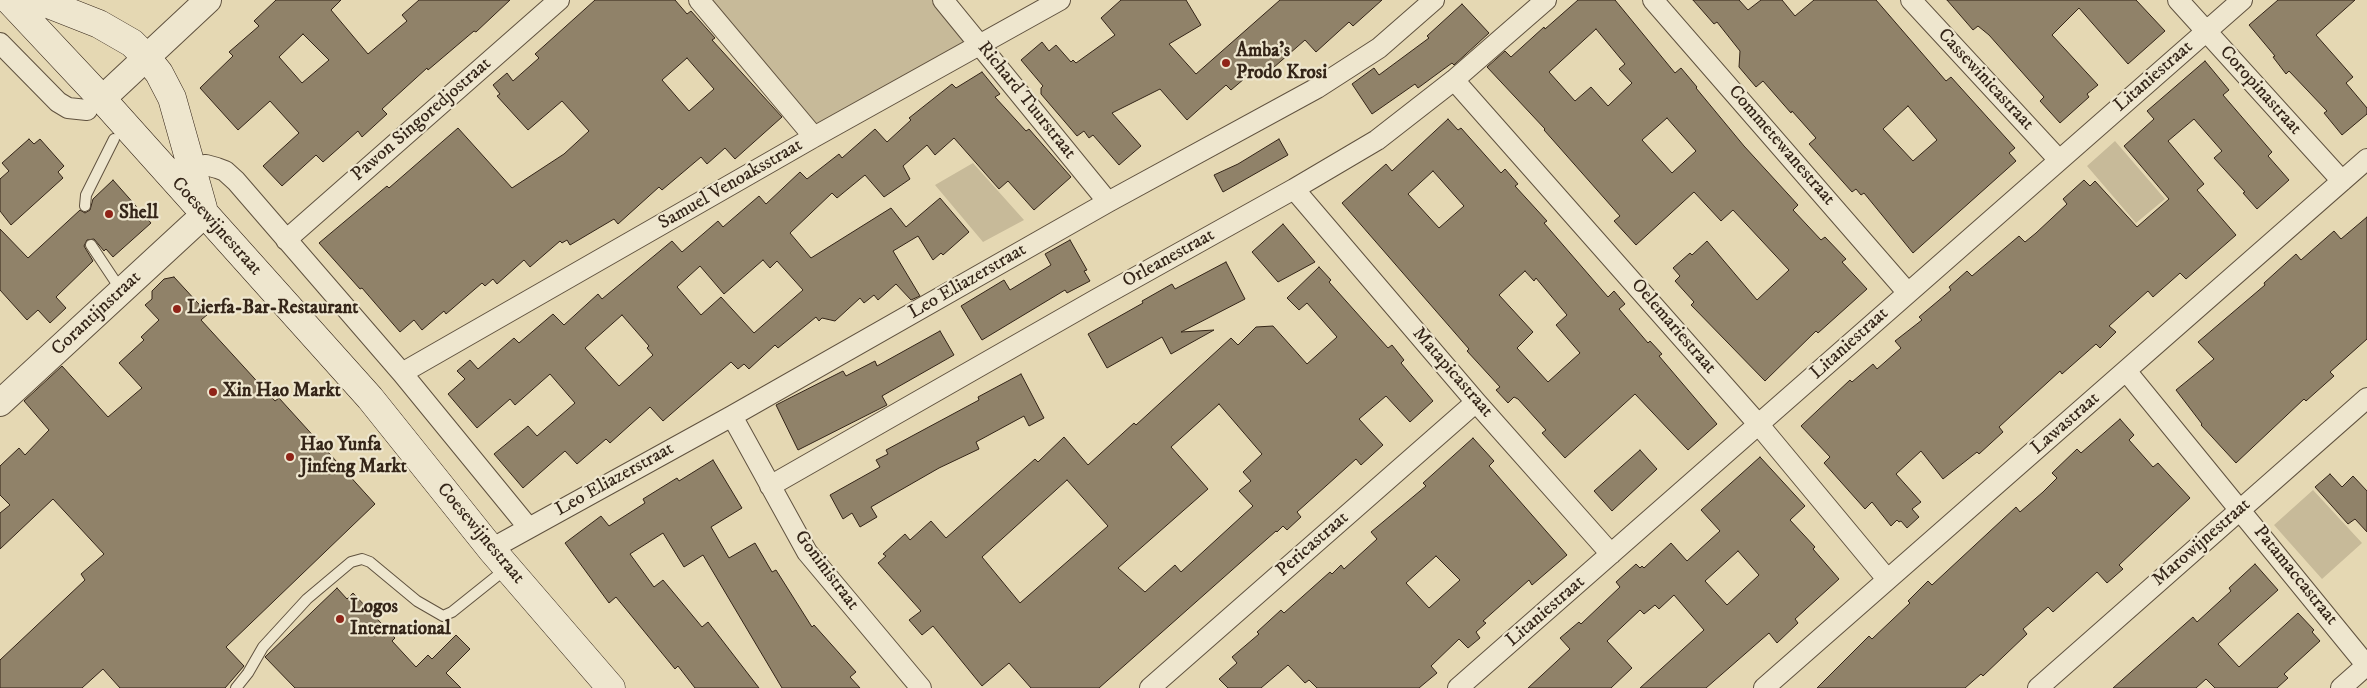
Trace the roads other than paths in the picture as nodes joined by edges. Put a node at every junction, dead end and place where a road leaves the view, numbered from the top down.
1 (9, 0) edge
2 (38, 0) edge
3 (208, 0) edge
4 (559, 0) edge
5 (698, 0) edge
6 (943, 0) edge
7 (1060, 0) edge
8 (1434, 0) edge
9 (1546, 0) edge
10 (1653, 0) edge
11 (1911, 0) edge
12 (2178, 0) edge
13 (2242, 0) edge
14 (0, 8) edge
15 (2206, 31) junction
16 (0, 43) edge
17 (980, 44) junction
18 (146, 57) junction
19 (1454, 80) junction
20 (95, 105) junction
21 (814, 137) junction
22 (114, 139) junction
23 (2367, 159) edge
24 (2059, 160) junction
25 (192, 167) junction
26 (2342, 182) junction
27 (1294, 189) junction
28 (1108, 202) junction
29 (85, 206) dead end
30 (200, 220) junction
31 (286, 240) junction
32 (91, 245) dead end
33 (122, 291) junction
34 (1908, 293) junction
35 (2127, 372) junction
36 (402, 373) junction
37 (2367, 398) edge
38 (1476, 402) junction
39 (0, 403) edge
40 (732, 416) junction
41 (1759, 425) junction
42 (770, 486) junction
43 (2241, 509) junction
44 (528, 528) junction
45 (491, 549) junction
46 (1611, 554) junction
47 (497, 576) junction
48 (1887, 579) junction
49 (2367, 665) edge
50 (1461, 687) edge
51 (236, 688) edge
52 (589, 688) edge
53 (611, 688) edge
54 (921, 688) edge
55 (1150, 688) edge
56 (1764, 688) edge
57 (2038, 688) edge
58 (2341, 688) edge

1 - 20 main road, Coesewijnestraat
2 - 18 main road
3 - 18 street
4 - 31 street, Pawon Singoredjostraat
5 - 21 street
6 - 17 street, Richard Tuurstraat
7 - 17 street, Samuel Venoaksstraat
8 - 28 street, Leo Eliazerstraat
9 - 19 street, Orleanestraat
10 - 34 street, Commetewanestraat
11 - 24 street, Cassewinicastraat
12 - 15 street, Coropinastraat
13 - 15 street, Litaniestraat
14 - 20 main road, Coesewijnestraat
15 - 24 street, Litaniestraat
15 - 26 street, Coropinastraat
16 - 20 street
17 - 21 street, Samuel Venoaksstraat
17 - 28 street, Richard Tuurstraat
18 - 20 street
18 - 25 main road
19 - 27 street, Orleanestraat
19 - 41 street, Oelemariestraat
20 - 22 main road, Coesewijnestraat
20 - 30 main road, Coesewijnestraat
21 - 36 street, Samuel Venoaksstraat
22 - 29 lane
22 - 30 main road, Coesewijnestraat
23 - 26 street, Lawastraat
24 - 34 street, Litaniestraat
25 - 30 main road
25 - 31 street
26 - 35 street, Lawastraat
27 - 38 street, Matapicastraat
27 - 42 street, Orleanestraat
28 - 40 street, Leo Eliazerstraat
30 - 33 street, Corantijnstraat
30 - 45 main road, Coesewijnestraat
30 - 47 main road, Coesewijnestraat
31 - 36 street
32 - 33 lane
33 - 39 street, Corantijnstraat
34 - 41 street, Litaniestraat
35 - 43 street, Patamaccastraat
35 - 48 street, Lawastraat
36 - 44 street
37 - 43 street, Marowijnestraat
38 - 46 street, Matapicastraat
38 - 55 street, Pericastraat
40 - 42 street, Goninistraat
40 - 44 street, Leo Eliazerstraat
41 - 46 street, Litaniestraat
41 - 48 street, Oelemariestraat
42 - 54 street, Goninistraat
43 - 49 street, Patamaccastraat
43 - 57 street, Marowijnestraat
44 - 45 street, Leo Eliazerstraat
45 - 53 main road, Coesewijnestraat
46 - 50 street, Litaniestraat
47 - 51 lane
47 - 52 main road, Coesewijnestraat
48 - 56 street, Lawastraat
49 - 58 street

